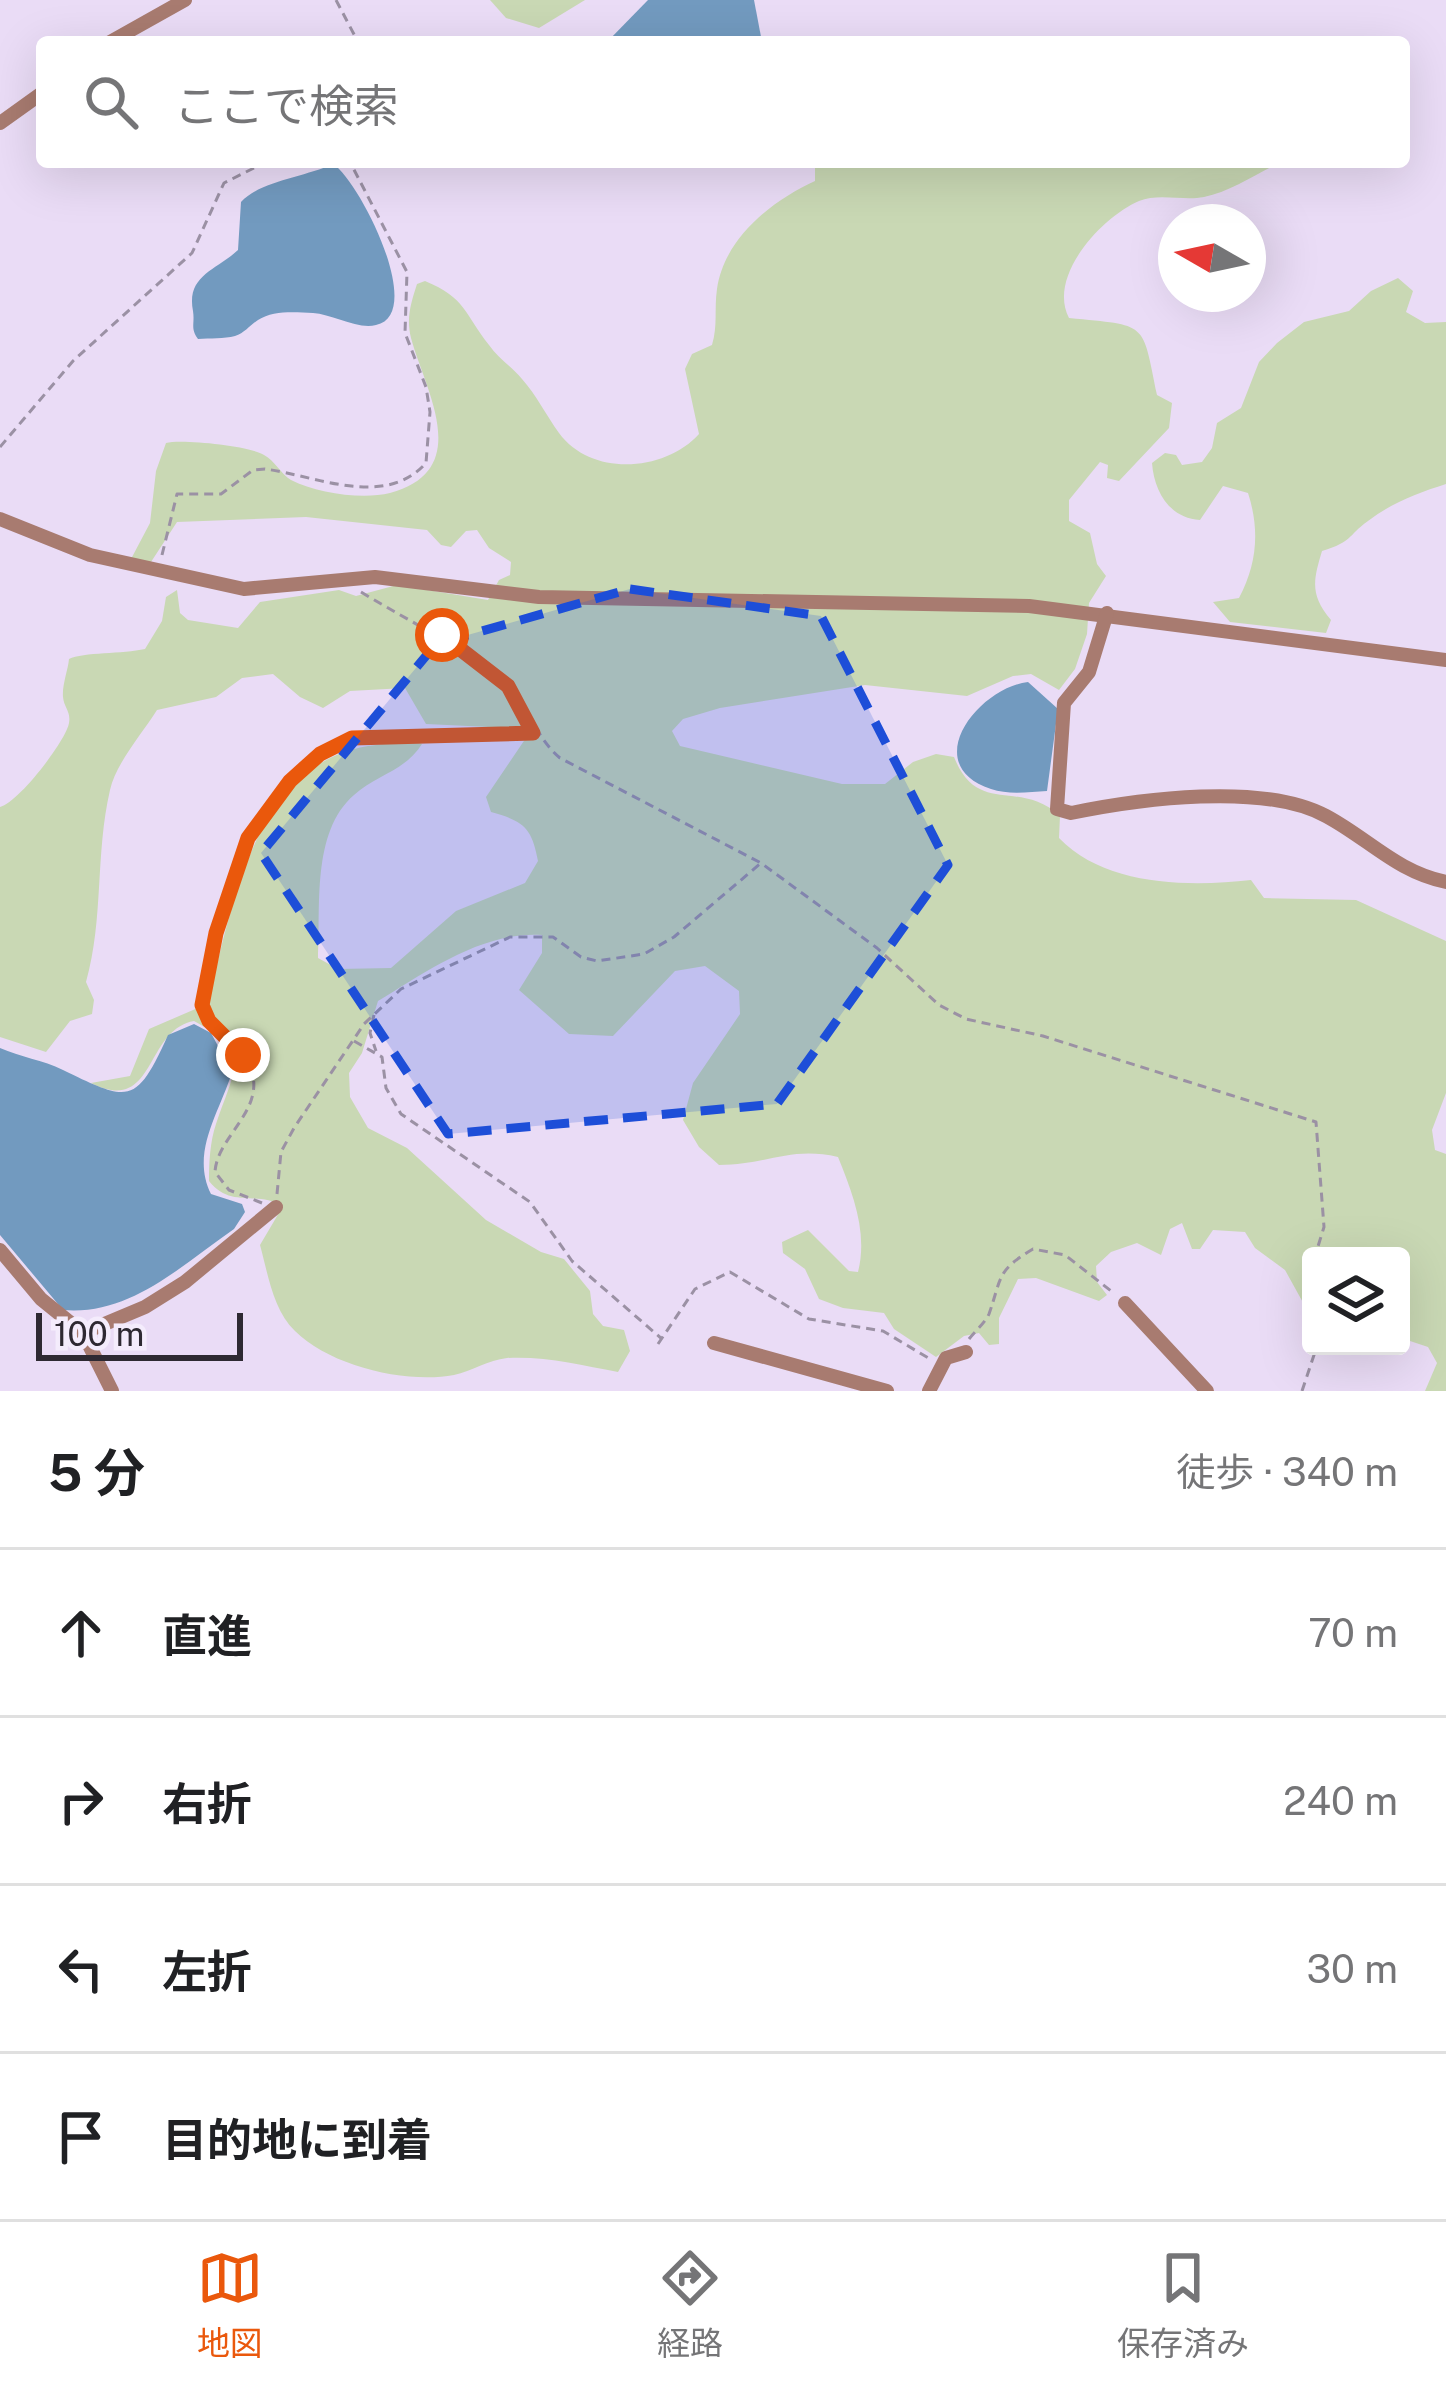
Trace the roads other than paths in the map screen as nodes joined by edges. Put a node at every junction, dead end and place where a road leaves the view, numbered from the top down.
1 (185, 0) edge
2 (121, 36) edge
3 (36, 97) edge
4 (0, 123) edge
5 (0, 519) edge
6 (1107, 614) junction
7 (1446, 660) edge
8 (1446, 882) edge
9 (276, 1207) road end
10 (0, 1250) edge
11 (1125, 1303) road end
12 (83, 1333) junction
13 (714, 1343) dead end
14 (966, 1352) road end
15 (112, 1391) edge
16 (887, 1391) edge
17 (929, 1391) edge
18 (1207, 1391) edge

1 - 2 street
3 - 4 street
5 - 6 street
6 - 7 street
6 - 8 street
9 - 12 street
10 - 12 street
11 - 18 street
12 - 15 street
13 - 16 street
14 - 17 street

